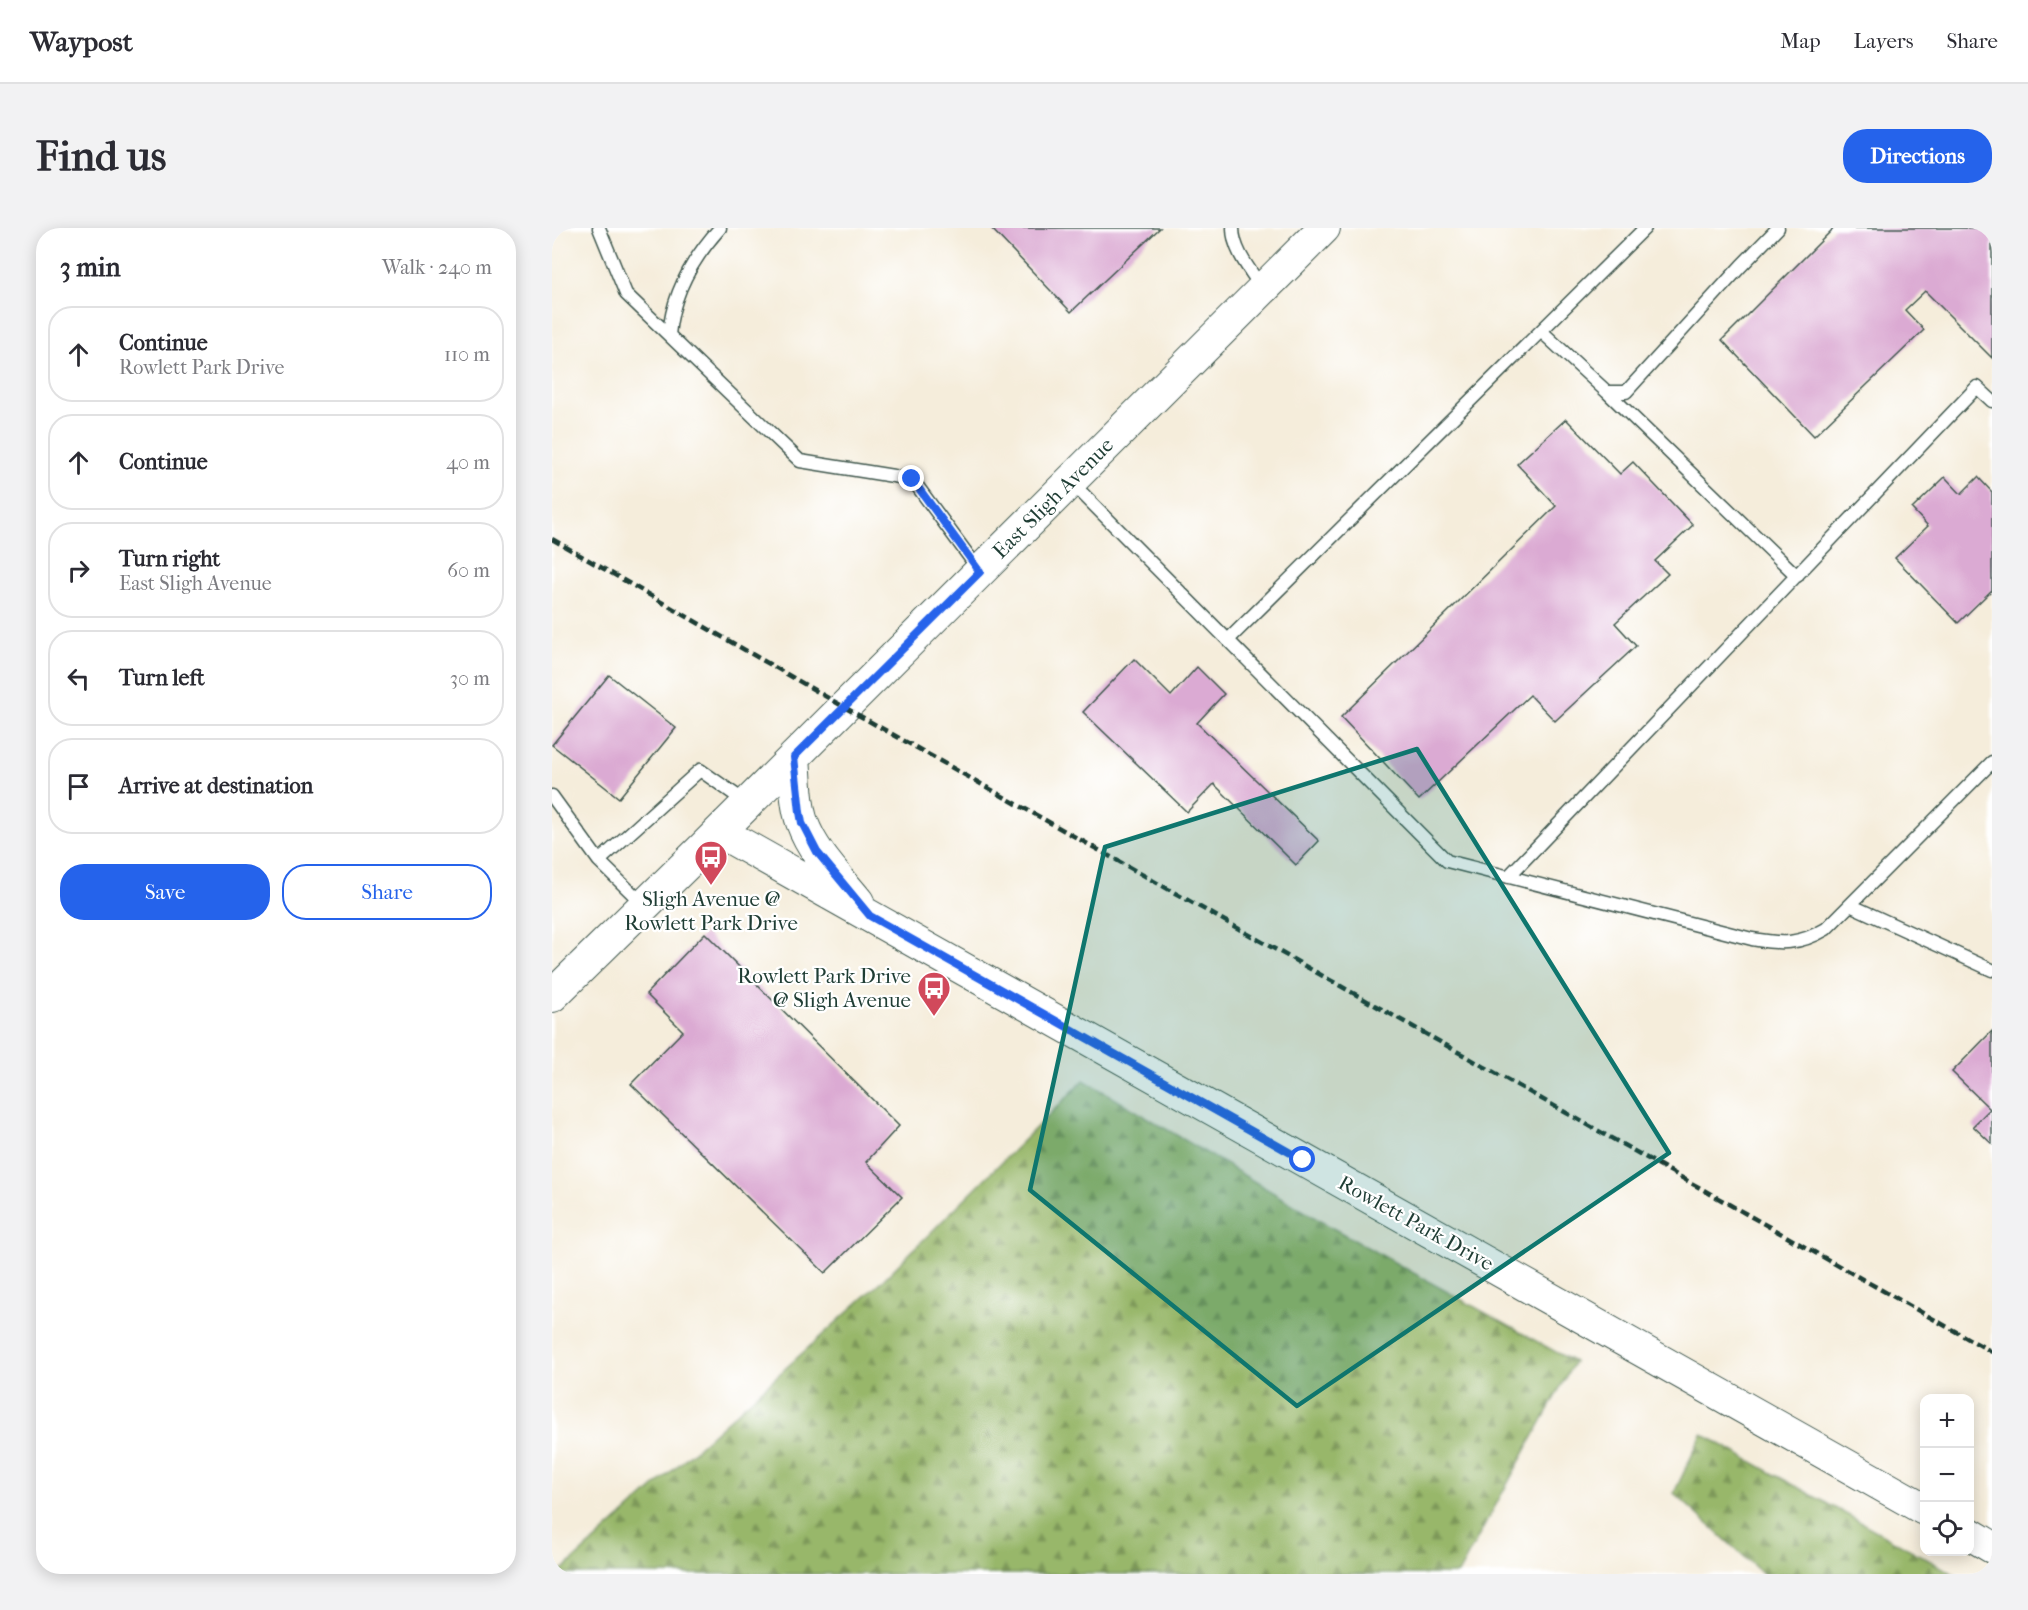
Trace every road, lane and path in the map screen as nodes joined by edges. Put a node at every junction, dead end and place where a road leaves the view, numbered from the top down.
1 (599, 228) edge
2 (720, 228) edge
3 (1233, 228) edge
4 (1324, 228) edge
5 (1645, 228) edge
6 (1778, 228) edge
7 (1263, 290) junction
8 (1541, 331) junction
9 (669, 335) junction
10 (1607, 392) junction
11 (1992, 401) edge
12 (1070, 481) junction
13 (980, 572) junction
14 (1797, 576) junction
15 (1228, 640) junction
16 (794, 757) junction
17 (1992, 762) edge
18 (552, 796) edge
19 (748, 804) junction
20 (720, 832) junction
21 (599, 861) junction
22 (1508, 877) junction
23 (645, 905) junction
24 (1850, 905) junction
25 (870, 916) junction
26 (1992, 970) edge
27 (552, 996) edge
28 (1920, 1507) edge
29 (1974, 1536) edge
30 (1992, 1547) edge

1 - 9 lane
2 - 9 lane
3 - 7 lane
4 - 7 street, East Sligh Avenue
5 - 8 lane
6 - 10 lane
7 - 12 street, East Sligh Avenue
8 - 10 lane
8 - 15 lane
9 - 13 lane
10 - 14 lane
11 - 14 lane
12 - 13 street, East Sligh Avenue
12 - 15 lane
13 - 16 street, East Sligh Avenue
14 - 22 lane
15 - 22 lane
16 - 19 street, East Sligh Avenue
16 - 25 street
17 - 24 lane
18 - 21 lane
19 - 20 street, East Sligh Avenue
19 - 21 lane
20 - 23 street, East Sligh Avenue
20 - 25 street, Rowlett Park Drive
21 - 23 lane
22 - 24 lane
23 - 27 street, East Sligh Avenue
24 - 26 lane
25 - 28 street, Rowlett Park Drive
29 - 30 street

